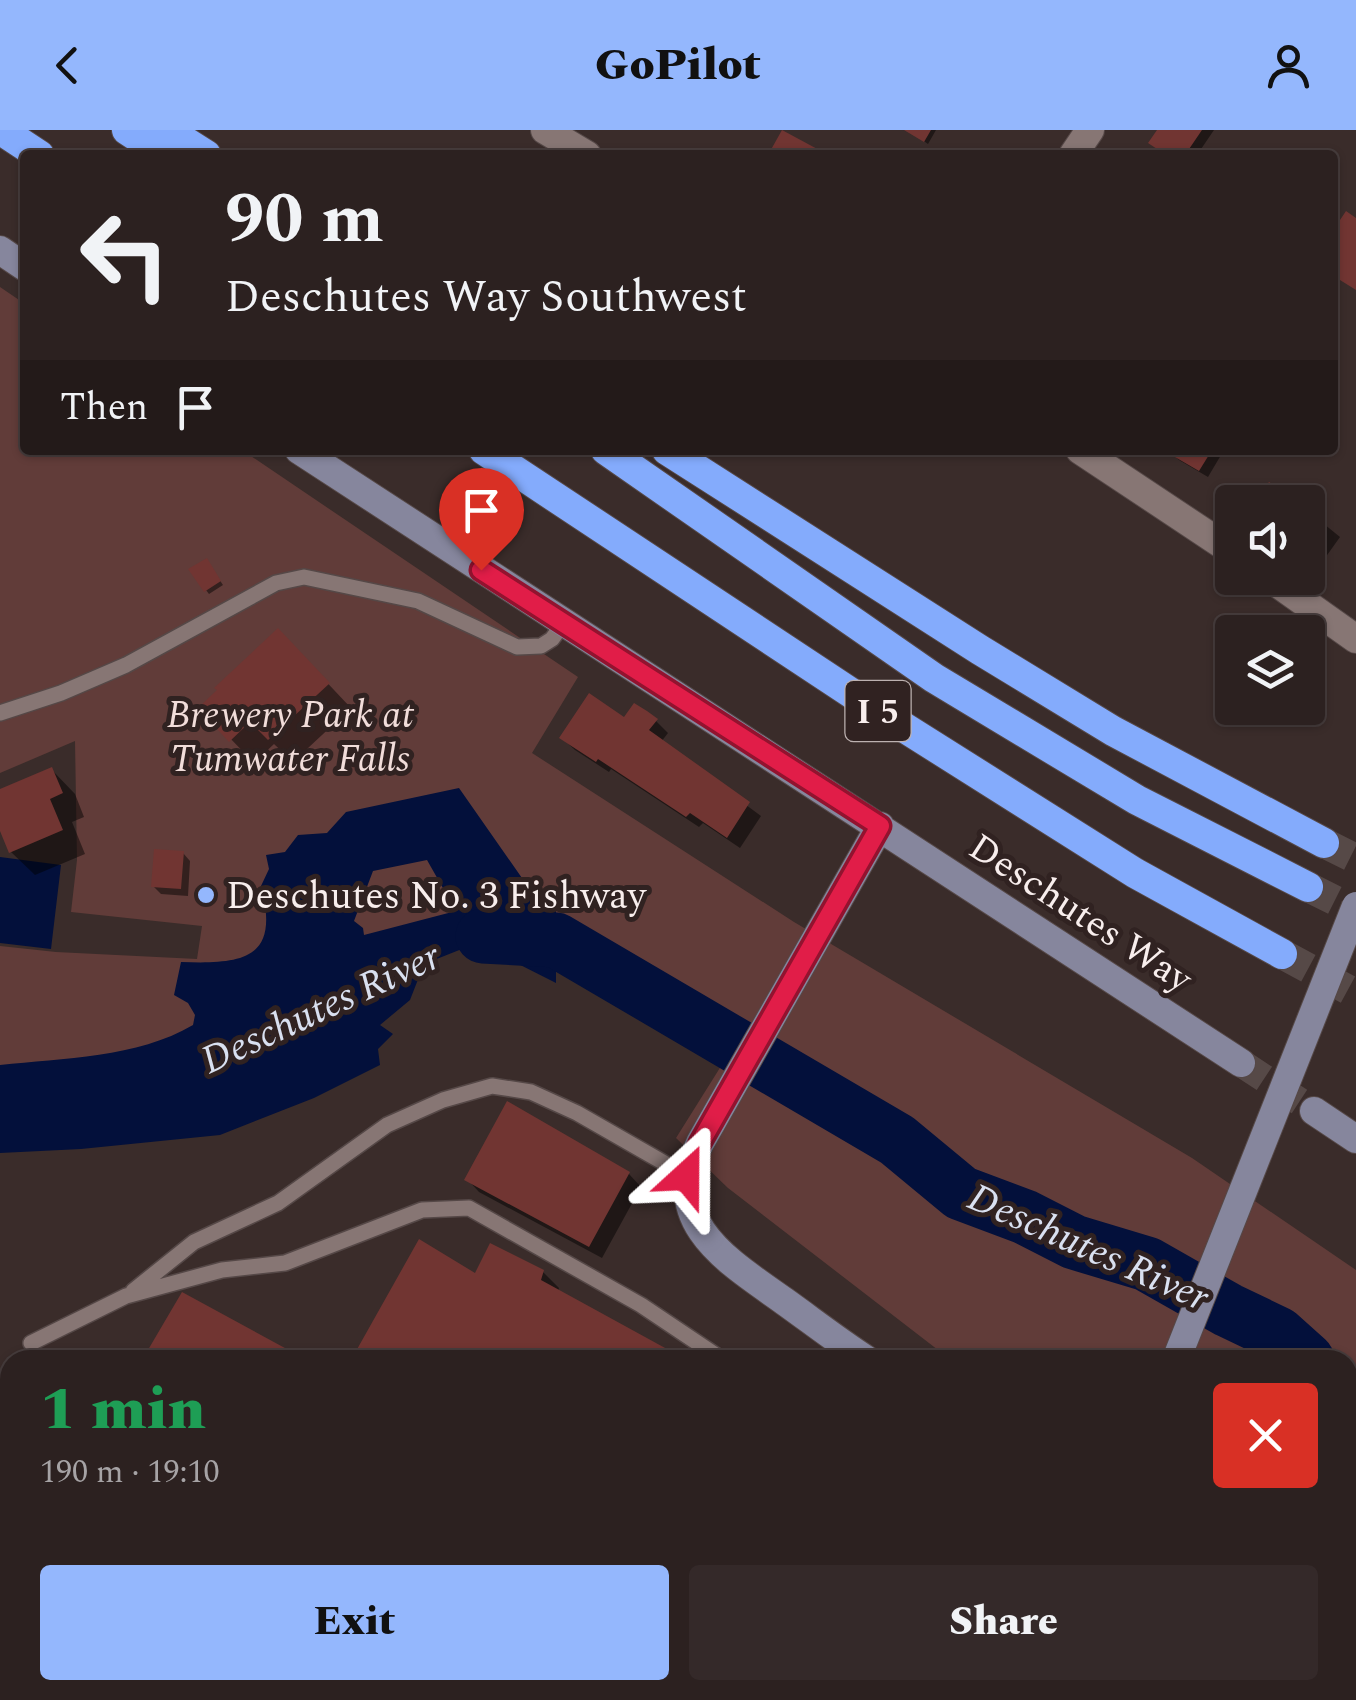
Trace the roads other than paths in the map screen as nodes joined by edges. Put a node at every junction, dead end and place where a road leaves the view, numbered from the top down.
1 (1, 130) edge
2 (127, 130) edge
3 (167, 130) edge
4 (545, 130) edge
5 (31, 150) edge
6 (157, 150) edge
7 (198, 150) edge
8 (579, 150) edge
9 (307, 455) edge
10 (492, 455) edge
11 (613, 455) edge
12 (675, 455) edge
13 (1088, 455) edge
14 (1215, 540) edge
15 (1294, 595) edge
16 (563, 624) junction
17 (1356, 640) edge
18 (0, 713) edge
19 (880, 826) junction
20 (1324, 843) tunnel mouth
21 (1308, 887) tunnel mouth
22 (1356, 906) edge
23 (1282, 954) tunnel mouth
24 (1241, 1062) tunnel mouth
25 (1314, 1112) tunnel mouth
26 (1356, 1138) edge
27 (686, 1176) junction
28 (126, 1296) junction
29 (31, 1343) dead end
30 (708, 1350) edge
31 (852, 1350) edge
32 (1180, 1350) edge

1 - 5 highway
2 - 6 highway
3 - 7 highway
4 - 8 street
9 - 16 main road, Deschutes Way
10 - 23 highway, I 5
11 - 21 highway, I 5
12 - 20 highway
13 - 14 street
15 - 17 street
16 - 18 lane
16 - 19 main road, Deschutes Way
19 - 24 main road, Deschutes Way
19 - 27 main road
22 - 32 main road, bridge
25 - 26 main road
27 - 28 lane
27 - 31 main road
28 - 29 lane
28 - 30 lane

